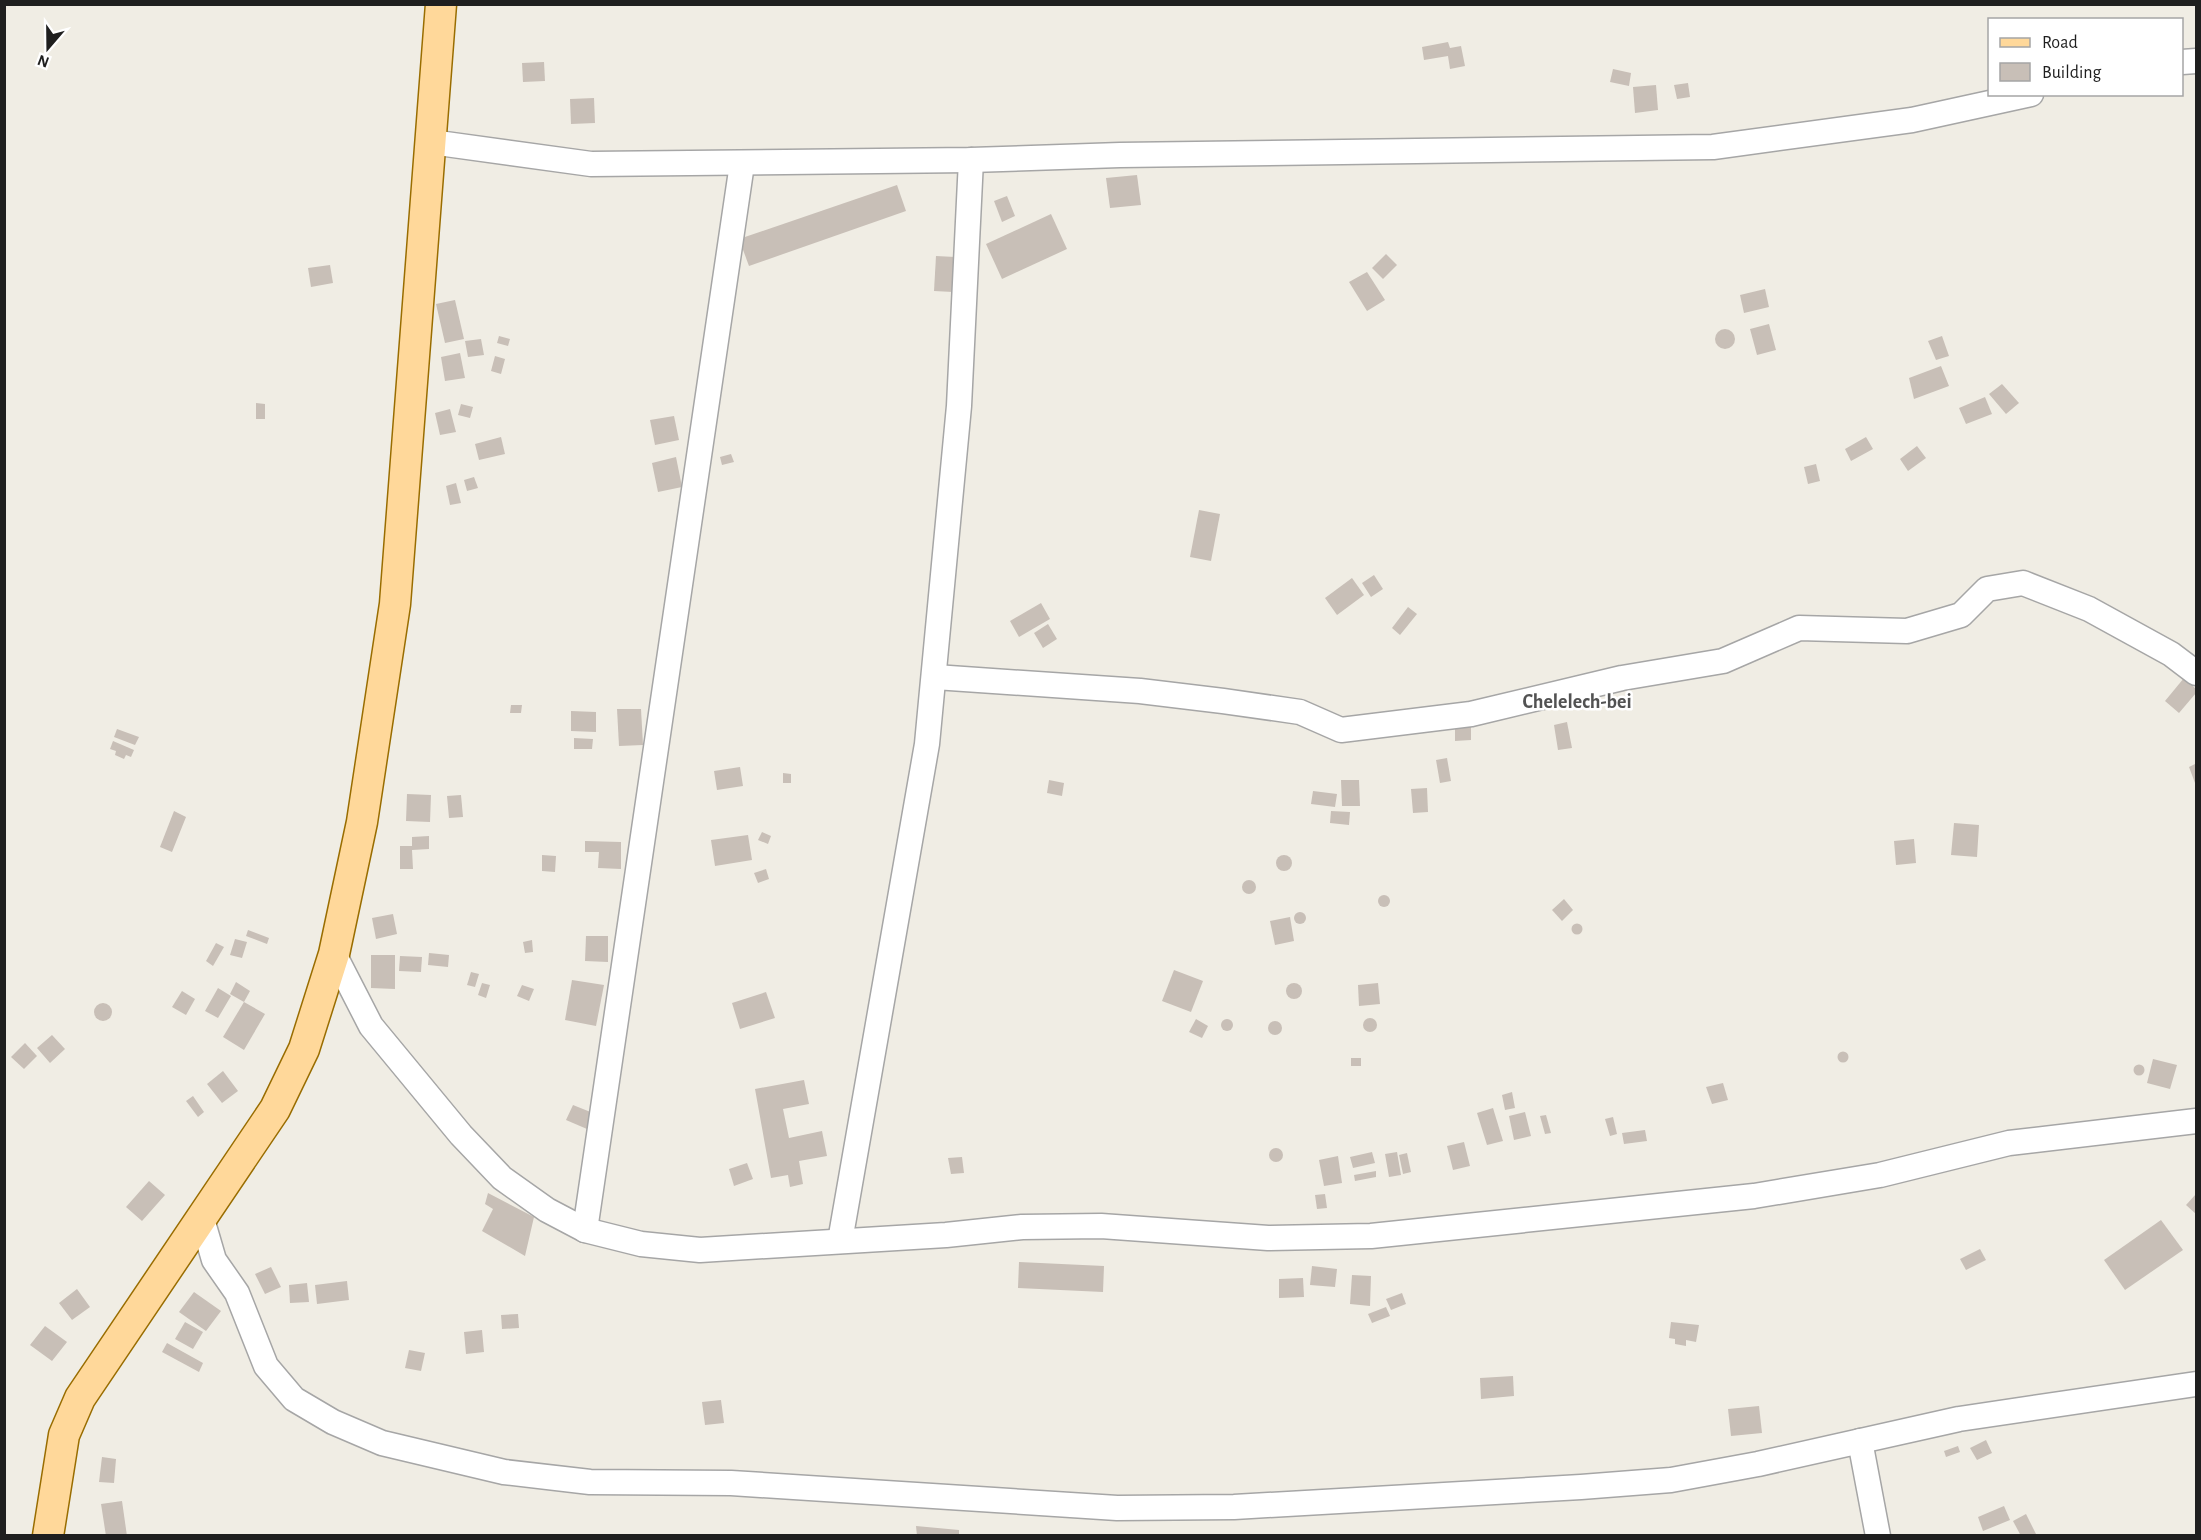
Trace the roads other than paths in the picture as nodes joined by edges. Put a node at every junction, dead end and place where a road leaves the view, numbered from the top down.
1 (441, 4) edge
2 (2022, 96) edge
3 (431, 142) junction
4 (971, 160) junction
5 (742, 164) junction
6 (2196, 673) edge
7 (935, 677) junction
8 (334, 954) junction
9 (2196, 1121) edge
10 (202, 1219) junction
11 (585, 1230) junction
12 (840, 1241) junction
13 (2196, 1384) edge
14 (1860, 1441) junction
15 (48, 1536) edge
16 (1878, 1536) edge

1 - 3 main road
2 - 4 street
3 - 5 street
3 - 8 main road
4 - 5 street
4 - 7 street
5 - 11 street
6 - 7 street
7 - 12 street
8 - 10 main road
8 - 11 street
9 - 12 street
10 - 14 street
10 - 15 main road
11 - 12 street
13 - 14 street
14 - 16 street

